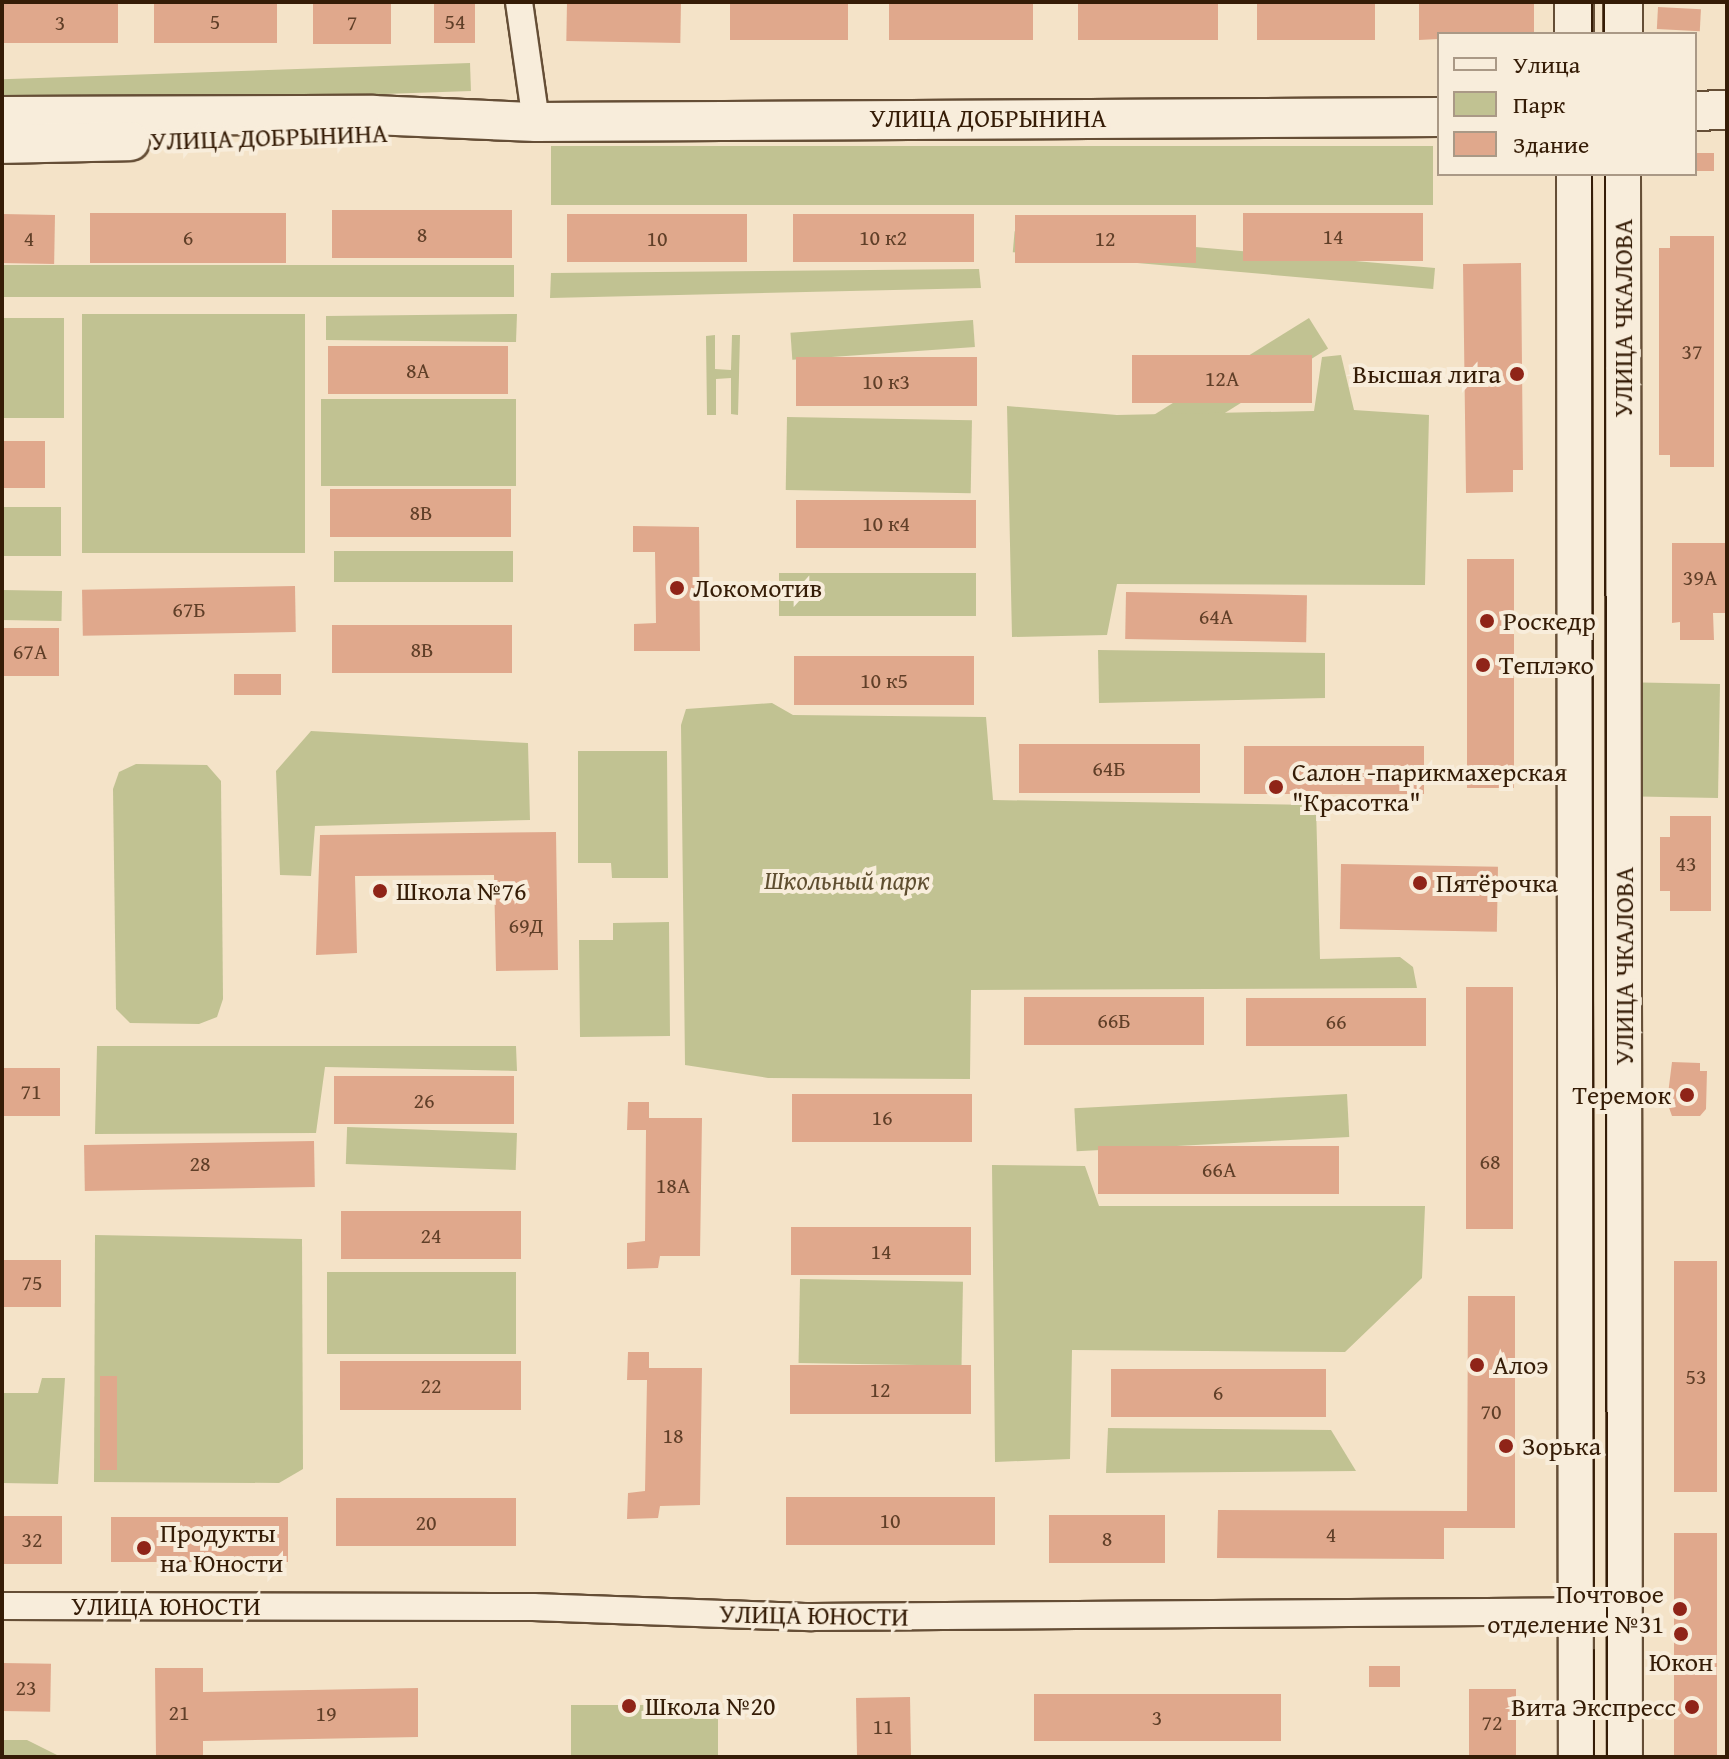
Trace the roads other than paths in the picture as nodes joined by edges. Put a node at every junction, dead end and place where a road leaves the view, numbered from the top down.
1 (519, 2) edge
2 (1574, 2) edge
3 (1623, 2) edge
4 (1574, 32) edge
5 (1623, 32) edge
6 (1727, 110) edge
7 (1697, 111) edge
8 (2, 116) edge
9 (1437, 117) edge
10 (536, 122) junction
11 (373, 125) junction
12 (2, 144) edge
13 (1574, 176) edge
14 (1623, 176) edge
15 (2, 1606) edge
16 (1625, 1611) junction
17 (1575, 1612) junction
18 (1576, 1757) edge
19 (1625, 1757) edge

1 - 10 street
2 - 4 main road
3 - 5 main road
6 - 7 main road
8 - 11 main road, УЛИЦА ДОБРЫНИНА
9 - 10 main road, УЛИЦА ДОБРЫНИНА
10 - 11 main road, УЛИЦА ДОБРЫНИНА
11 - 12 main road, УЛИЦА ДОБРЫНИНА
13 - 17 street, УЛИЦА ЧКАЛОВА
14 - 16 street, УЛИЦА ЧКАЛОВА
15 - 17 street, УЛИЦА ЮНОСТИ
16 - 17 street, УЛИЦА ЮНОСТИ
16 - 19 street, УЛИЦА ЧКАЛОВА
17 - 18 street, УЛИЦА ЧКАЛОВА

